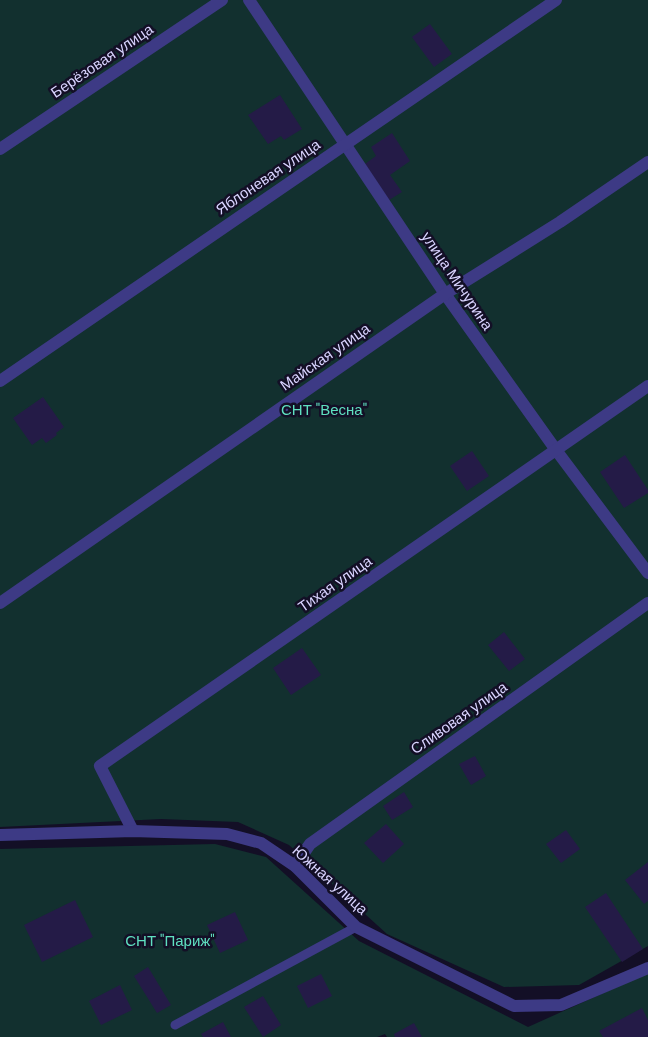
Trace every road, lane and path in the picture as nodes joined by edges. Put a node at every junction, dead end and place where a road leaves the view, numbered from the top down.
1 (222, 0) edge
2 (249, 0) edge
3 (556, 0) edge
4 (345, 144) junction
5 (0, 149) edge
6 (648, 162) edge
7 (445, 294) junction
8 (0, 381) edge
9 (648, 386) edge
10 (556, 450) junction
11 (648, 573) edge
12 (0, 603) edge
13 (648, 603) edge
14 (133, 831) junction
15 (0, 835) edge
16 (295, 866) junction
17 (356, 928) junction
18 (648, 968) edge
19 (174, 1025) dead end

1 - 5 street, Берёзовая улица
2 - 4 street, улица Мичурина
3 - 4 street, Яблоневая улица
4 - 7 street, улица Мичурина
4 - 8 street, Яблоневая улица
6 - 7 street, Майская улица
7 - 10 street, улица Мичурина
7 - 12 street, Майская улица
9 - 10 street, Тихая улица
10 - 11 street, улица Мичурина
10 - 14 street, Тихая улица
13 - 16 street, Сливовая улица
14 - 15 street, Южная улица
14 - 16 street, Южная улица
16 - 17 street, Южная улица
17 - 18 street, Южная улица
17 - 19 lane

